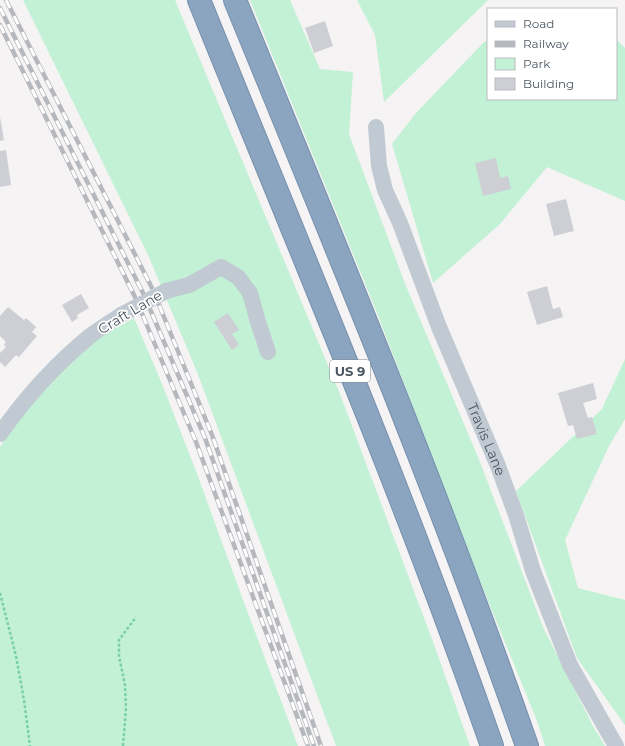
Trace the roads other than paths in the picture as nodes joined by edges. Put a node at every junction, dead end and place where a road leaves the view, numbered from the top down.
1 (199, 0) edge
2 (235, 0) edge
3 (376, 127) dead end
4 (268, 352) dead end
5 (0, 434) edge
6 (492, 746) edge
7 (527, 746) edge
8 (616, 746) edge

1 - 6 highway, US 9
2 - 7 highway, US 9
3 - 8 street, Travis Lane
4 - 5 street, Craft Lane, bridge

